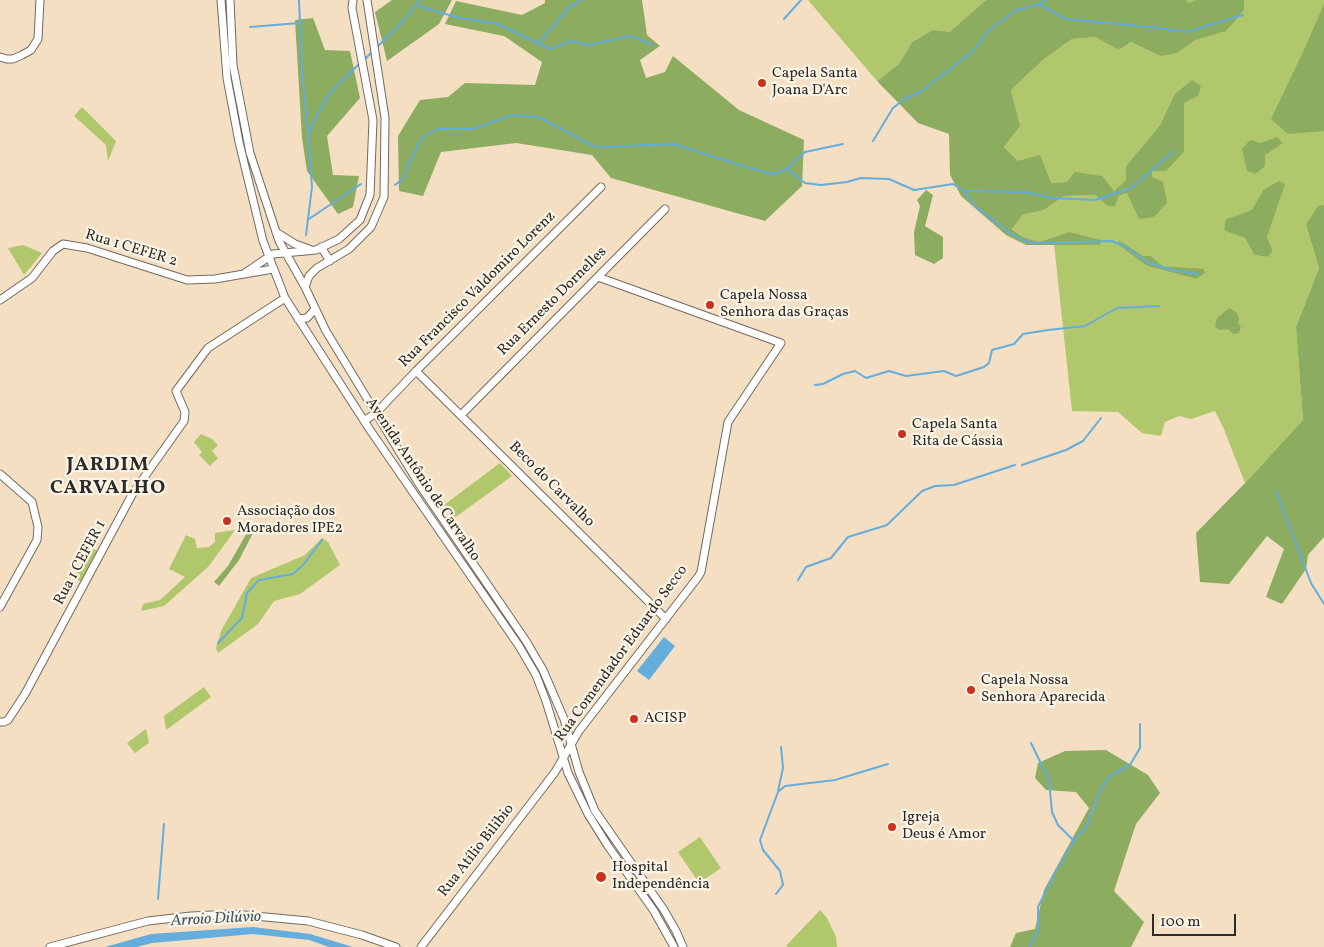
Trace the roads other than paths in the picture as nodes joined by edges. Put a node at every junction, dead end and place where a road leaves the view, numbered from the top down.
1 (40, 0) edge
2 (222, 0) edge
3 (230, 0) edge
4 (353, 0) edge
5 (367, 0) edge
6 (0, 57) edge
7 (601, 187) dead end
8 (664, 209) dead end
9 (275, 232) junction
10 (321, 247) junction
11 (312, 250) junction
12 (286, 253) junction
13 (268, 257) junction
14 (330, 261) junction
15 (273, 269) junction
16 (245, 272) junction
17 (598, 277) junction
18 (306, 287) junction
19 (285, 298) junction
20 (0, 300) edge
21 (314, 309) junction
22 (298, 319) junction
23 (416, 371) junction
24 (376, 413) junction
25 (461, 415) junction
26 (364, 421) junction
27 (389, 436) junction
28 (379, 443) junction
29 (0, 474) edge
30 (0, 607) edge
31 (666, 620) junction
32 (0, 722) edge
33 (571, 742) junction
34 (563, 759) junction
35 (555, 772) junction
36 (568, 772) junction
37 (578, 772) junction
38 (50, 947) edge
39 (396, 947) edge
40 (421, 947) edge
41 (674, 947) edge
42 (682, 947) edge

1 - 6 street
2 - 13 street, Avenida Antônio de Carvalho
3 - 9 street, Avenida Antônio de Carvalho
4 - 10 street, Rua 1 CEFER 2
5 - 14 street
7 - 23 street, Rua Francisco Valdomiro Lorenz
8 - 17 street, Rua Ernesto Dornelles
9 - 11 street
9 - 12 street, Avenida Antônio de Carvalho
10 - 11 street, Rua 1 CEFER 2
10 - 14 street
11 - 12 street, Rua 1 CEFER 2
12 - 13 street, Rua 1 CEFER 2
12 - 15 street
12 - 18 street, Avenida Antônio de Carvalho
13 - 15 street, Avenida Antônio de Carvalho
13 - 16 street, Rua 1 CEFER 2
14 - 18 street
15 - 16 street, Rua 1 CEFER 2
15 - 19 street, Avenida Antônio de Carvalho
16 - 20 street, Rua 1 CEFER 2
17 - 25 street, Rua Ernesto Dornelles
17 - 31 street, Rua Comendador Eduardo Secco
18 - 21 street, Avenida Antônio de Carvalho
19 - 22 street, Avenida Antônio de Carvalho
19 - 32 street, Rua 1 CEFER 1
21 - 22 street
21 - 24 street, Avenida Antônio de Carvalho
22 - 26 street, Avenida Antônio de Carvalho
23 - 24 street, Rua Francisco Valdomiro Lorenz
23 - 25 street, Beco do Carvalho
24 - 26 street, Rua Francisco Valdomiro Lorenz
24 - 27 street, Avenida Antônio de Carvalho
25 - 31 street, Beco do Carvalho
26 - 28 street, Avenida Antônio de Carvalho
27 - 28 street
27 - 33 street, Avenida Antônio de Carvalho
28 - 34 street, Avenida Antônio de Carvalho
29 - 30 street
31 - 33 street, Rua Comendador Eduardo Secco
33 - 34 street, Rua Comendador Eduardo Secco
33 - 37 street, Avenida Antônio de Carvalho
34 - 35 street, Rua Atílio Bilibio
34 - 36 street, Avenida Antônio de Carvalho
34 - 37 street
35 - 36 street
35 - 40 street, Rua Atílio Bilibio
36 - 41 street, Avenida Antônio de Carvalho
37 - 42 street, Avenida Antônio de Carvalho
38 - 39 street

